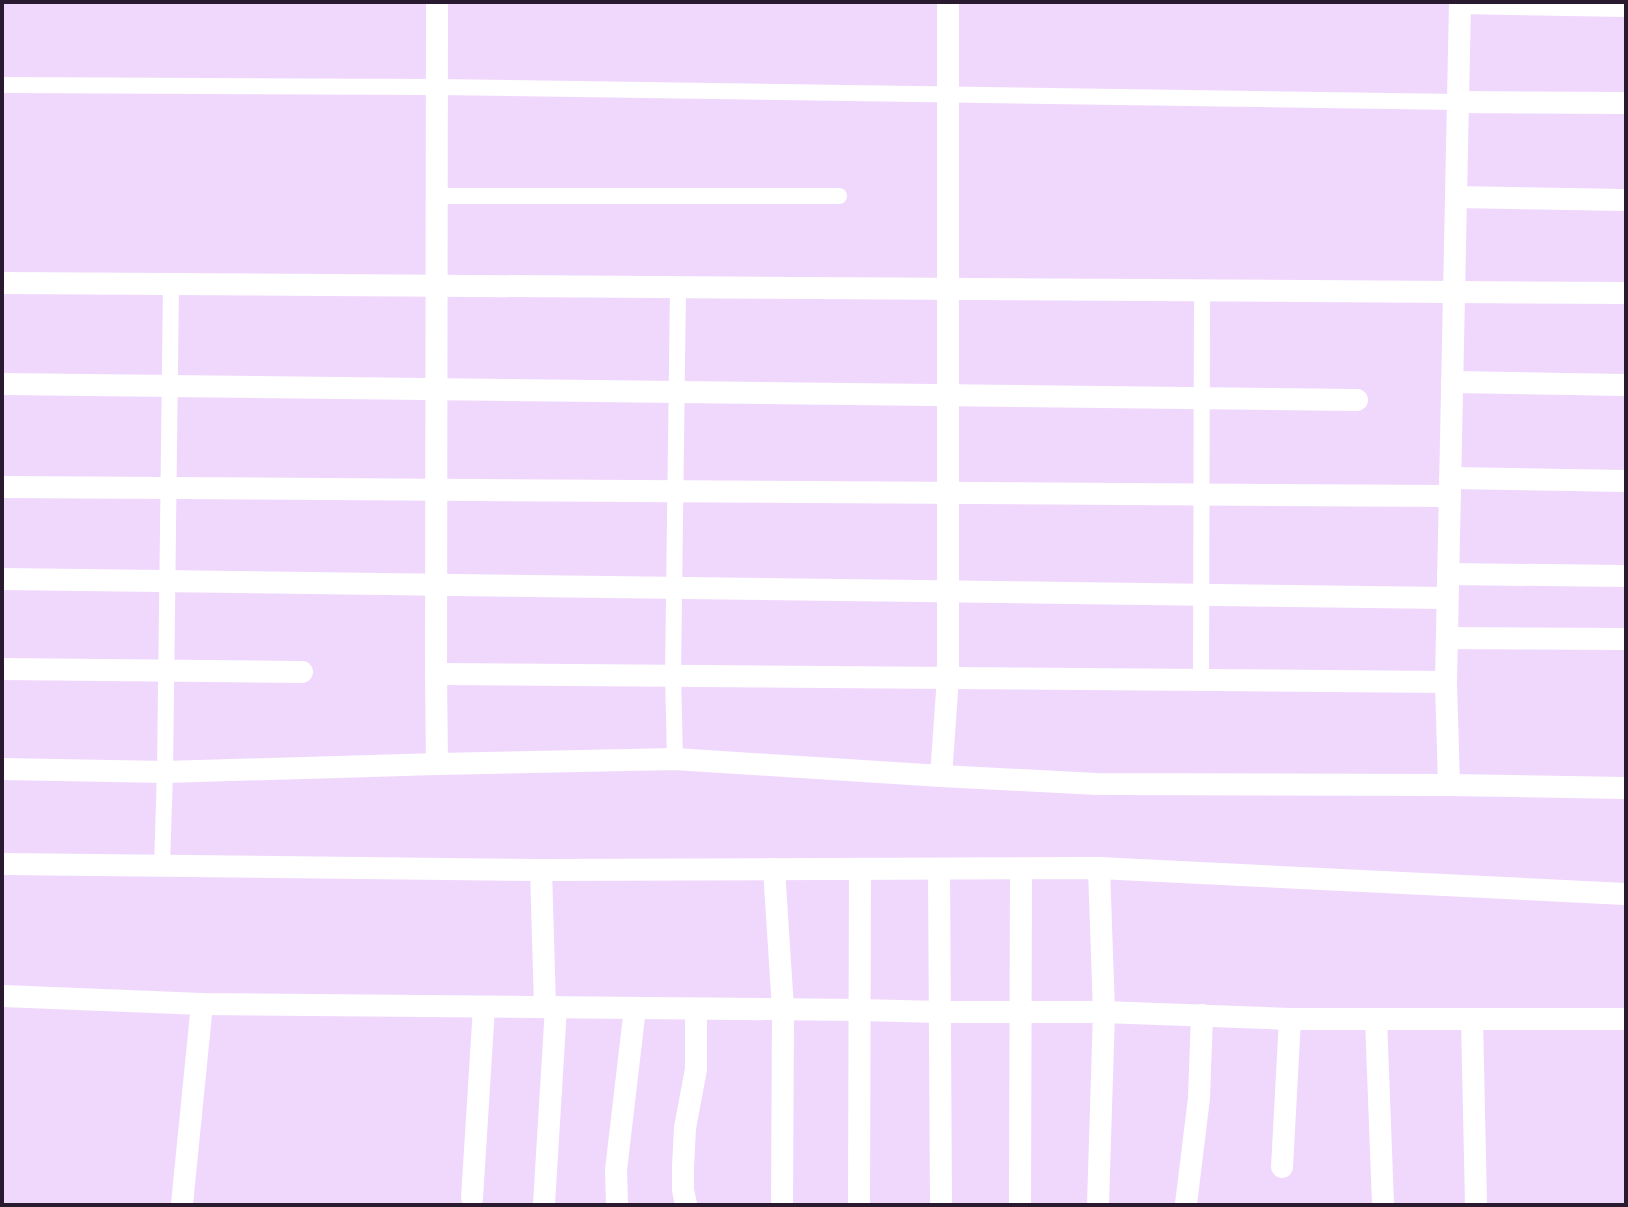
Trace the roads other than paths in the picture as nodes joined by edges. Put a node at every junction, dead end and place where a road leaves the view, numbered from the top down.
1 (438, 3) edge
2 (948, 3) edge
3 (1460, 3) edge
4 (1625, 6) edge
5 (3, 85) edge
6 (437, 87) junction
7 (948, 94) junction
8 (1458, 102) junction
9 (1625, 103) edge
10 (437, 196) junction
11 (839, 196) dead end
12 (1456, 197) junction
13 (1625, 200) edge
14 (3, 283) edge
15 (171, 284) junction
16 (437, 285) junction
17 (678, 287) junction
18 (948, 289) junction
19 (1202, 290) junction
20 (1454, 292) junction
21 (1625, 293) edge
22 (1452, 382) junction
23 (3, 384) edge
24 (1625, 385) edge
25 (170, 386) junction
26 (436, 389) junction
27 (676, 392) junction
28 (948, 395) junction
29 (1202, 398) junction
30 (1357, 400) dead end
31 (1625, 481) edge
32 (3, 487) edge
33 (1450, 487) junction
34 (168, 488) junction
35 (436, 490) junction
36 (675, 492) junction
37 (948, 493) junction
38 (1201, 495) junction
39 (1448, 574) junction
40 (1625, 576) edge
41 (3, 579) edge
42 (167, 581) junction
43 (436, 585) junction
44 (674, 588) junction
45 (948, 592) junction
46 (1201, 595) junction
47 (1447, 598) junction
48 (1447, 638) junction
49 (1625, 639) edge
50 (3, 669) edge
51 (166, 670) junction
52 (302, 672) dead end
53 (436, 674) junction
54 (673, 676) junction
55 (948, 678) junction
56 (1201, 681) junction
57 (1446, 682) junction
58 (675, 759) junction
59 (437, 764) junction
60 (3, 769) edge
61 (165, 772) junction
62 (941, 776) junction
63 (1449, 785) junction
64 (1625, 788) edge
65 (3, 864) edge
66 (162, 865) junction
67 (1100, 868) junction
68 (774, 869) junction
69 (860, 869) junction
70 (939, 869) junction
71 (1021, 869) junction
72 (541, 870) junction
73 (1625, 894) edge
74 (3, 996) edge
75 (202, 1004) junction
76 (484, 1007) junction
77 (550, 1007) junction
78 (635, 1008) junction
79 (696, 1009) junction
80 (783, 1009) junction
81 (860, 1010) junction
82 (939, 1012) junction
83 (1020, 1012) junction
84 (1104, 1012) junction
85 (1202, 1015) junction
86 (1290, 1019) junction
87 (1376, 1019) junction
88 (1472, 1019) junction
89 (1625, 1019) edge
90 (1282, 1167) dead end
91 (472, 1198) dead end
92 (182, 1204) edge
93 (544, 1204) edge
94 (618, 1204) edge
95 (686, 1204) edge
96 (782, 1204) edge
97 (860, 1204) edge
98 (941, 1204) edge
99 (1020, 1204) edge
100 (1098, 1204) edge
101 (1186, 1204) edge
102 (1383, 1204) edge
103 (1476, 1204) edge

1 - 6 street
2 - 7 street
3 - 4 street
3 - 8 street
5 - 6 lane
6 - 7 lane
6 - 10 street
7 - 8 lane
7 - 18 street
8 - 9 street
8 - 12 street
10 - 11 lane
10 - 16 street
12 - 13 street
12 - 20 street
14 - 15 street
15 - 16 street
15 - 25 lane
16 - 17 street
16 - 26 street
17 - 18 street
17 - 27 lane
18 - 19 street
18 - 28 street
19 - 20 street
19 - 29 lane
20 - 21 street
20 - 22 street
22 - 24 street
22 - 33 street
23 - 25 street
25 - 26 street
25 - 34 lane
26 - 27 street
26 - 35 street
27 - 28 street
27 - 36 lane
28 - 29 street
28 - 37 street
29 - 30 street
29 - 38 lane
31 - 33 street
32 - 34 street
33 - 38 street
33 - 39 street
34 - 35 street
34 - 42 lane
35 - 36 street
35 - 43 street
36 - 37 street
36 - 44 lane
37 - 38 street
37 - 45 street
38 - 46 lane
39 - 40 street
39 - 47 street
41 - 42 street
42 - 43 street
42 - 51 lane
43 - 44 street
43 - 53 street
44 - 45 street
44 - 54 lane
45 - 46 street
45 - 55 street
46 - 47 street
46 - 56 lane
47 - 48 street
48 - 49 street
48 - 57 street
50 - 51 street
51 - 52 street
51 - 61 lane
53 - 54 street
53 - 59 street
54 - 55 street
54 - 58 lane
55 - 56 street
55 - 62 street
56 - 57 street
57 - 63 street
58 - 59 street
58 - 62 street
59 - 61 street
60 - 61 street
61 - 66 lane
62 - 63 street
63 - 64 street
65 - 66 street
66 - 72 street
67 - 71 street
67 - 73 street
67 - 84 street
68 - 69 street
68 - 72 street
68 - 80 street
69 - 70 street
69 - 81 street
70 - 71 street
70 - 82 street
71 - 83 street
72 - 77 street
74 - 75 street
75 - 76 street
75 - 92 street
76 - 77 street
76 - 91 street
77 - 78 street
77 - 93 street
78 - 79 street
78 - 94 street
79 - 80 street
79 - 95 street
80 - 81 street
80 - 96 street
81 - 82 street
81 - 97 street
82 - 83 street
82 - 98 street
83 - 84 street
83 - 99 street
84 - 85 street
84 - 100 street
85 - 86 street
85 - 101 street
86 - 87 street
86 - 90 street
87 - 88 street
87 - 102 street
88 - 89 street
88 - 103 street

